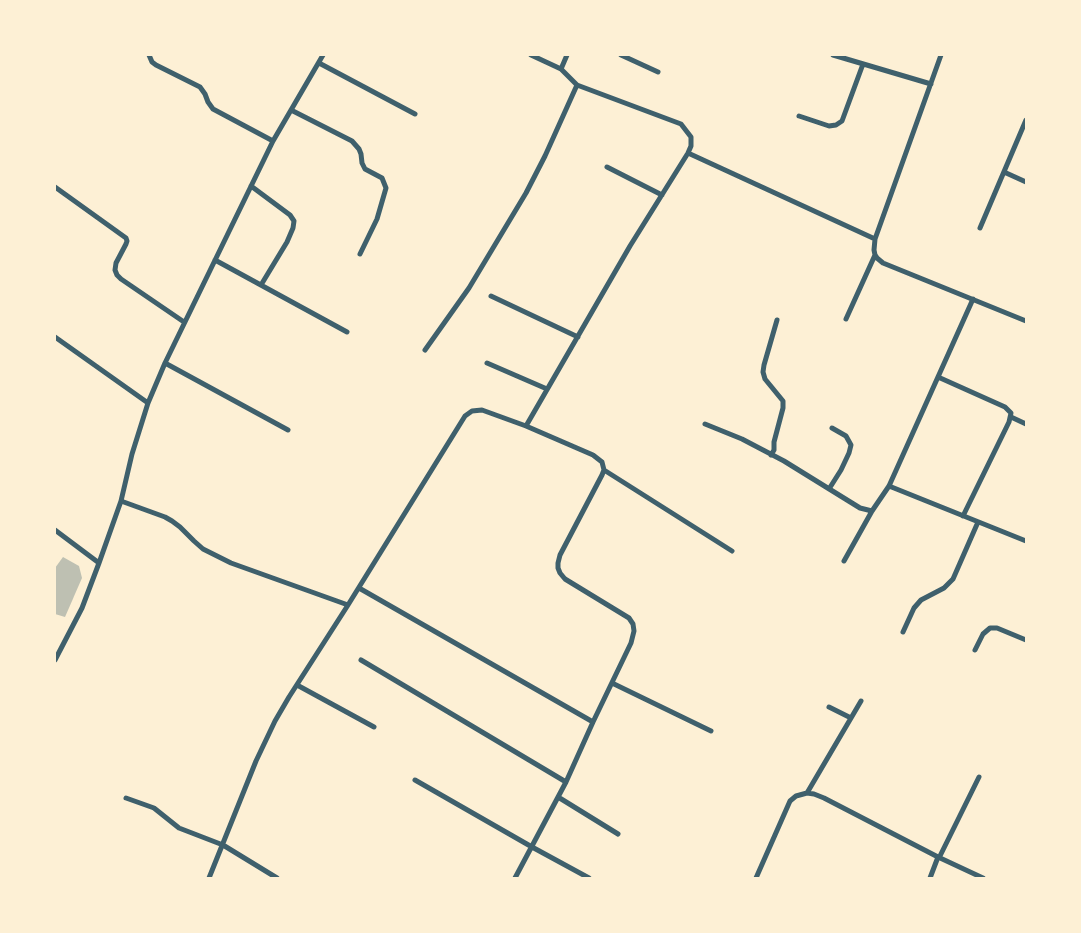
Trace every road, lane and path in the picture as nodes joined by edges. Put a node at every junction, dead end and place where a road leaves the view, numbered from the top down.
1 (149, 55) edge
2 (323, 55) edge
3 (531, 55) edge
4 (567, 55) edge
5 (621, 55) edge
6 (834, 55) edge
7 (941, 55) edge
8 (319, 63) junction
9 (863, 64) junction
10 (561, 70) junction
11 (658, 72) dead end
12 (931, 84) junction
13 (577, 85) junction
14 (291, 110) junction
15 (415, 114) dead end
16 (799, 116) dead end
17 (1026, 120) edge
18 (273, 141) junction
19 (688, 153) junction
20 (607, 167) dead end
21 (1004, 172) junction
22 (1026, 182) edge
23 (251, 186) junction
24 (55, 187) edge
25 (662, 195) junction
26 (980, 228) dead end
27 (875, 239) junction
28 (360, 254) dead end
29 (876, 255) junction
30 (215, 260) junction
31 (261, 285) junction
32 (491, 296) dead end
33 (973, 299) junction
34 (846, 319) dead end
35 (777, 320) dead end
36 (1026, 321) edge
37 (184, 322) junction
38 (347, 332) dead end
39 (55, 337) edge
40 (578, 337) junction
41 (425, 350) dead end
42 (165, 363) junction
43 (487, 363) dead end
44 (938, 377) junction
45 (547, 389) junction
46 (148, 403) junction
47 (1011, 417) junction
48 (705, 424) dead end
49 (1026, 424) edge
50 (526, 426) junction
51 (832, 428) dead end
52 (288, 430) dead end
53 (771, 455) junction
54 (604, 470) junction
55 (889, 486) junction
56 (829, 489) junction
57 (121, 501) junction
58 (872, 511) junction
59 (963, 516) junction
60 (978, 522) junction
61 (55, 530) edge
62 (1026, 541) edge
63 (732, 551) dead end
64 (844, 561) dead end
65 (99, 563) junction
66 (359, 588) junction
67 (348, 605) junction
68 (903, 632) dead end
69 (1026, 640) edge
70 (975, 650) dead end
71 (55, 660) edge
72 (362, 660) dead end
73 (612, 683) junction
74 (296, 685) junction
75 (860, 702) dead end
76 (829, 707) dead end
77 (851, 718) junction
78 (592, 722) junction
79 (374, 727) dead end
80 (711, 731) dead end
81 (979, 777) dead end
82 (415, 780) dead end
83 (566, 782) junction
84 (807, 793) junction
85 (558, 797) junction
86 (126, 798) dead end
87 (618, 834) dead end
88 (223, 846) junction
89 (532, 847) junction
90 (938, 857) junction
91 (209, 878) edge
92 (277, 878) edge
93 (515, 878) edge
94 (589, 878) edge
95 (756, 878) edge
96 (930, 878) edge
97 (983, 878) edge

1 - 18 street
2 - 8 street
3 - 10 street
4 - 10 street
5 - 11 street
6 - 9 street
7 - 12 street
8 - 14 street
8 - 15 street
9 - 12 street
9 - 16 street
10 - 13 street
12 - 27 street
13 - 19 street
13 - 41 street
14 - 18 street
14 - 28 street
17 - 21 street
18 - 23 street
19 - 25 street
19 - 27 street
20 - 25 street
21 - 22 street
21 - 26 street
23 - 30 street
23 - 31 street
24 - 37 street
25 - 40 street
27 - 29 street
29 - 33 street
29 - 34 street
30 - 31 street
30 - 37 street
31 - 38 street
32 - 40 street
33 - 36 street
33 - 44 street
35 - 53 street
37 - 42 street
39 - 46 street
40 - 45 street
42 - 46 street
42 - 52 street
43 - 45 street
44 - 47 street
44 - 55 street
45 - 50 street
46 - 57 street
47 - 49 street
47 - 59 street
48 - 53 street
50 - 54 street
50 - 66 street
51 - 56 street
53 - 56 street
54 - 63 street
54 - 73 street
55 - 58 street
55 - 59 street
56 - 58 street
57 - 65 street
57 - 67 street
58 - 64 street
59 - 60 street
60 - 62 street
60 - 68 street
61 - 65 street
65 - 71 street
66 - 67 street
66 - 78 street
67 - 74 street
69 - 70 street
72 - 83 street
73 - 78 street
73 - 80 street
74 - 79 street
74 - 88 street
75 - 77 street
76 - 77 street
77 - 84 street
78 - 83 street
81 - 90 street
82 - 89 street
83 - 85 street
84 - 90 street
84 - 95 street
85 - 87 street
85 - 89 street
86 - 88 street
88 - 91 street
88 - 92 street
89 - 93 street
89 - 94 street
90 - 96 street
90 - 97 street

